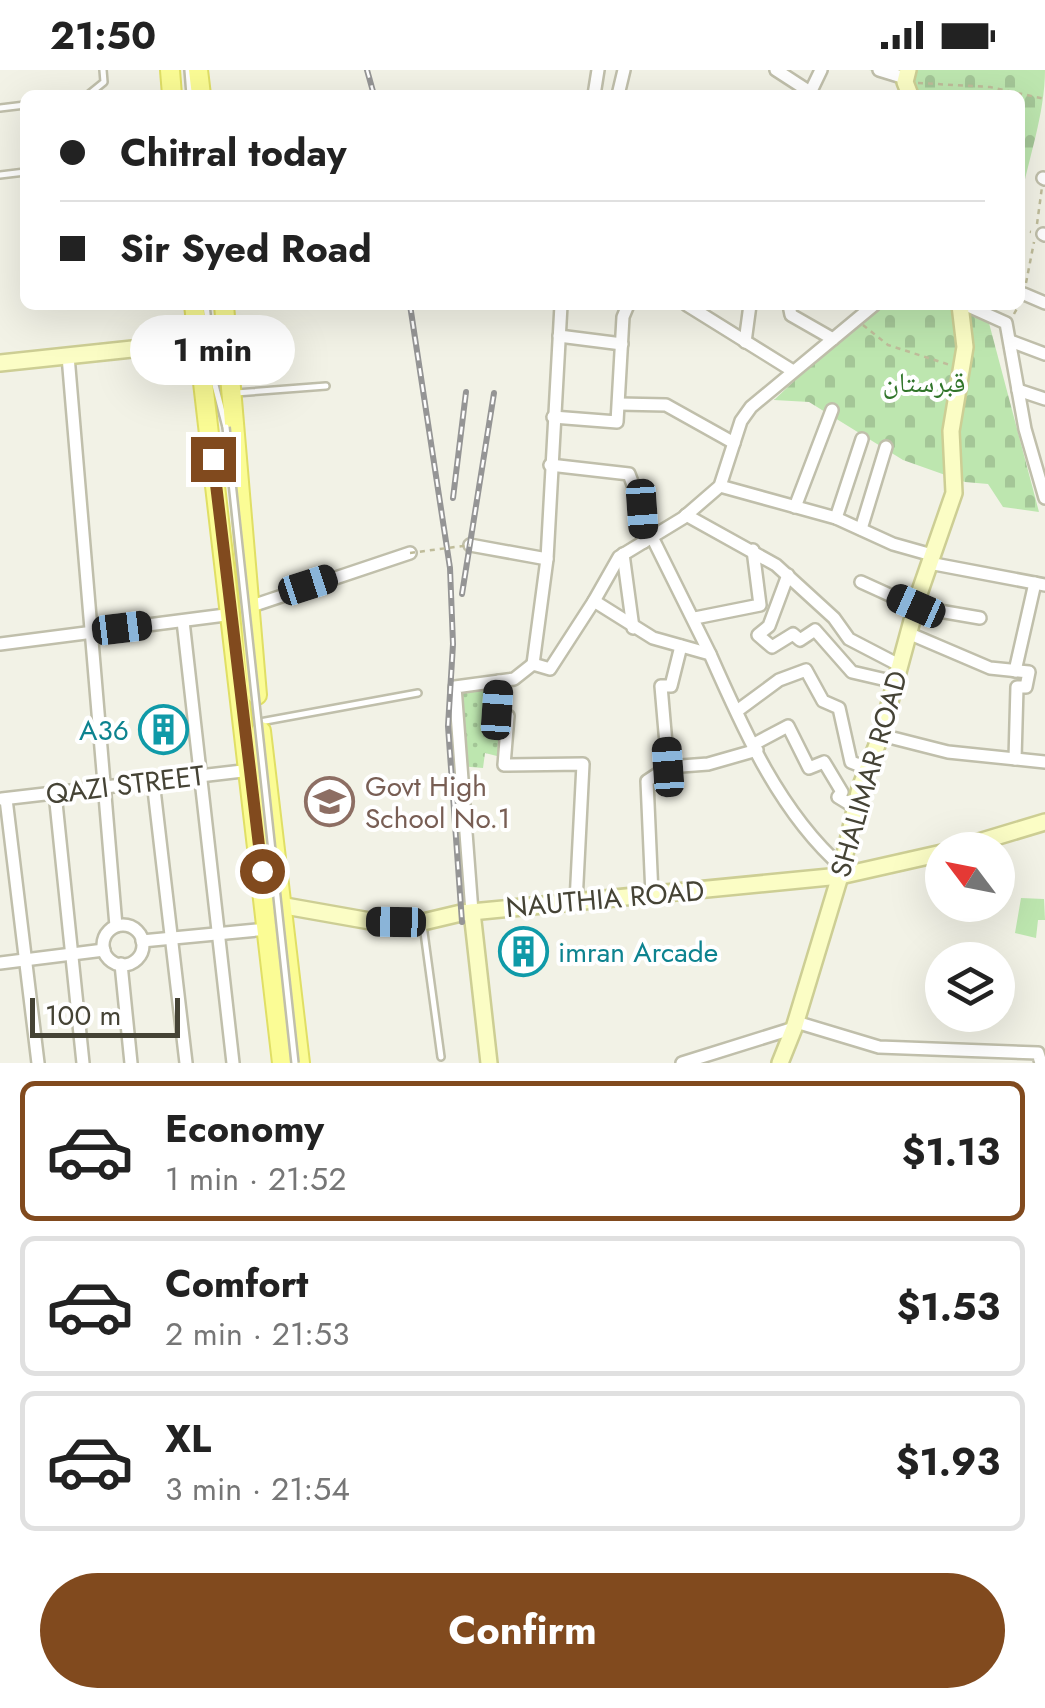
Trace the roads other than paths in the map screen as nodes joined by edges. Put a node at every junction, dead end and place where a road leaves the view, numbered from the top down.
1 (776, 70) edge
2 (880, 70) edge
3 (907, 81) edge
4 (804, 90) edge
5 (195, 310) edge
6 (206, 310) edge
7 (224, 310) edge
8 (225, 310) edge
9 (561, 310) edge
10 (627, 310) edge
11 (698, 310) edge
12 (749, 310) edge
13 (791, 310) edge
14 (869, 310) edge
15 (963, 310) edge
16 (978, 310) edge
17 (559, 336) junction
18 (833, 339) junction
19 (198, 342) junction
20 (746, 342) junction
21 (1010, 342) junction
22 (622, 344) junction
23 (1045, 354) edge
24 (68, 356) junction
25 (0, 363) edge
26 (793, 371) junction
27 (326, 386) dead end
28 (1018, 390) junction
29 (233, 393) junction
30 (1045, 399) edge
31 (619, 404) junction
32 (832, 410) dead end
33 (553, 416) junction
34 (226, 426) junction
35 (862, 439) dead end
36 (734, 444) junction
37 (886, 447) dead end
38 (1039, 452) edge
39 (550, 465) junction
40 (720, 486) junction
41 (1045, 498) edge
42 (795, 507) junction
43 (686, 515) junction
44 (836, 518) junction
45 (860, 529) junction
46 (648, 539) junction
47 (470, 545) road end
48 (754, 550) junction
49 (410, 553) road end
50 (624, 554) junction
51 (547, 559) junction
52 (931, 559) junction
53 (788, 576) junction
54 (861, 582) dead end
55 (1040, 584) edge
56 (594, 601) junction
57 (916, 606) junction
58 (241, 611) junction
59 (695, 618) junction
60 (980, 618) dead end
61 (183, 621) junction
62 (633, 628) junction
63 (91, 632) junction
64 (908, 633) junction
65 (0, 644) edge
66 (681, 646) junction
67 (710, 654) junction
68 (533, 664) junction
69 (1015, 671) junction
70 (897, 674) junction
71 (499, 681) junction
72 (418, 693) dead end
73 (736, 712) junction
74 (260, 722) junction
75 (881, 735) junction
76 (756, 747) junction
77 (1015, 759) junction
78 (1045, 762) edge
79 (668, 767) junction
80 (869, 769) junction
81 (250, 770) junction
82 (202, 776) junction
83 (153, 781) junction
84 (104, 787) junction
85 (54, 793) junction
86 (3, 799) edge
87 (856, 808) junction
88 (1045, 822) edge
89 (1012, 832) edge
90 (925, 856) edge
91 (841, 872) junction
92 (652, 895) junction
93 (576, 902) junction
94 (275, 904) junction
95 (472, 912) junction
96 (423, 922) junction
97 (116, 926) junction
98 (268, 928) junction
99 (219, 934) junction
100 (172, 938) junction
101 (142, 941) junction
102 (104, 950) junction
103 (73, 954) junction
104 (28, 960) junction
105 (0, 964) edge
106 (122, 964) junction
107 (795, 1025) junction
108 (441, 1057) dead end
109 (38, 1063) edge
110 (83, 1063) edge
111 (131, 1063) edge
112 (186, 1063) edge
113 (233, 1063) edge
114 (282, 1063) edge
115 (298, 1063) edge
116 (489, 1063) edge
117 (682, 1063) edge
118 (780, 1063) edge
119 (1041, 1063) edge

1 - 4 street
2 - 3 street
5 - 19 main road
6 - 34 lane
7 - 34 lane
8 - 29 main road
9 - 17 street
10 - 22 street
11 - 20 street
12 - 20 street
13 - 18 street
14 - 18 street
15 - 52 street, SHALIMAR ROAD
16 - 21 street
17 - 22 street
17 - 33 street
18 - 26 street
19 - 24 street
19 - 58 main road
20 - 26 street
21 - 23 street
21 - 28 street
22 - 31 street
24 - 25 street
24 - 63 street
26 - 36 street
27 - 29 lane
28 - 30 street
28 - 38 street
29 - 58 main road
31 - 33 street
31 - 36 street
32 - 42 street
33 - 39 street
34 - 115 lane, bridge
35 - 44 street
36 - 40 street
37 - 45 street
38 - 41 street
39 - 46 street
39 - 51 street
40 - 42 street
40 - 43 street
42 - 44 street
43 - 46 street
43 - 48 street
44 - 45 street
45 - 52 street
46 - 50 street
46 - 59 street
47 - 51 street
48 - 53 street
48 - 59 street
49 - 58 street
50 - 56 street
50 - 62 street
51 - 68 street
52 - 55 street
52 - 57 street, SHALIMAR ROAD
53 - 70 street
53 - 70 street
54 - 57 street
55 - 69 street
56 - 62 street
56 - 68 street
57 - 60 street
57 - 64 street, SHALIMAR ROAD
58 - 61 street
58 - 74 main road
58 - 81 main road
59 - 67 street
61 - 63 street
61 - 82 street
62 - 66 street
63 - 65 street
63 - 84 street
64 - 69 street
64 - 70 street, SHALIMAR ROAD
66 - 67 street
66 - 79 street
67 - 73 street
68 - 71 street
69 - 77 street
70 - 75 street, SHALIMAR ROAD
71 - 93 street
71 - 95 street
72 - 74 lane
73 - 76 street
73 - 80 street
74 - 94 main road
75 - 77 street
75 - 80 street, SHALIMAR ROAD
76 - 79 street
76 - 87 street
76 - 91 street
77 - 78 street
79 - 92 street
80 - 87 street, SHALIMAR ROAD
81 - 82 street, QAZI STREET
81 - 94 main road
82 - 83 street, QAZI STREET
82 - 99 street
83 - 84 street, QAZI STREET
83 - 100 street
84 - 85 street, QAZI STREET
84 - 97 street
85 - 86 street, QAZI STREET
85 - 103 street
86 - 104 street
87 - 91 street, SHALIMAR ROAD
88 - 89 street
90 - 91 street, NAUTHIA ROAD
91 - 92 street, NAUTHIA ROAD
91 - 107 street, SHALIMAR ROAD
92 - 93 street, NAUTHIA ROAD
93 - 95 street, NAUTHIA ROAD
94 - 96 street, NAUTHIA ROAD
94 - 98 main road
94 - 115 main road
95 - 96 street, NAUTHIA ROAD
95 - 116 street
96 - 108 lane
97 - 101 street
97 - 102 street
98 - 99 street
98 - 114 main road
99 - 100 street
99 - 113 street
100 - 101 street
100 - 112 street
101 - 106 street
102 - 103 street
102 - 106 street
103 - 104 street
103 - 110 street
104 - 105 street
104 - 109 street
106 - 111 street
107 - 117 street
107 - 118 street, SHALIMAR ROAD
107 - 119 street

